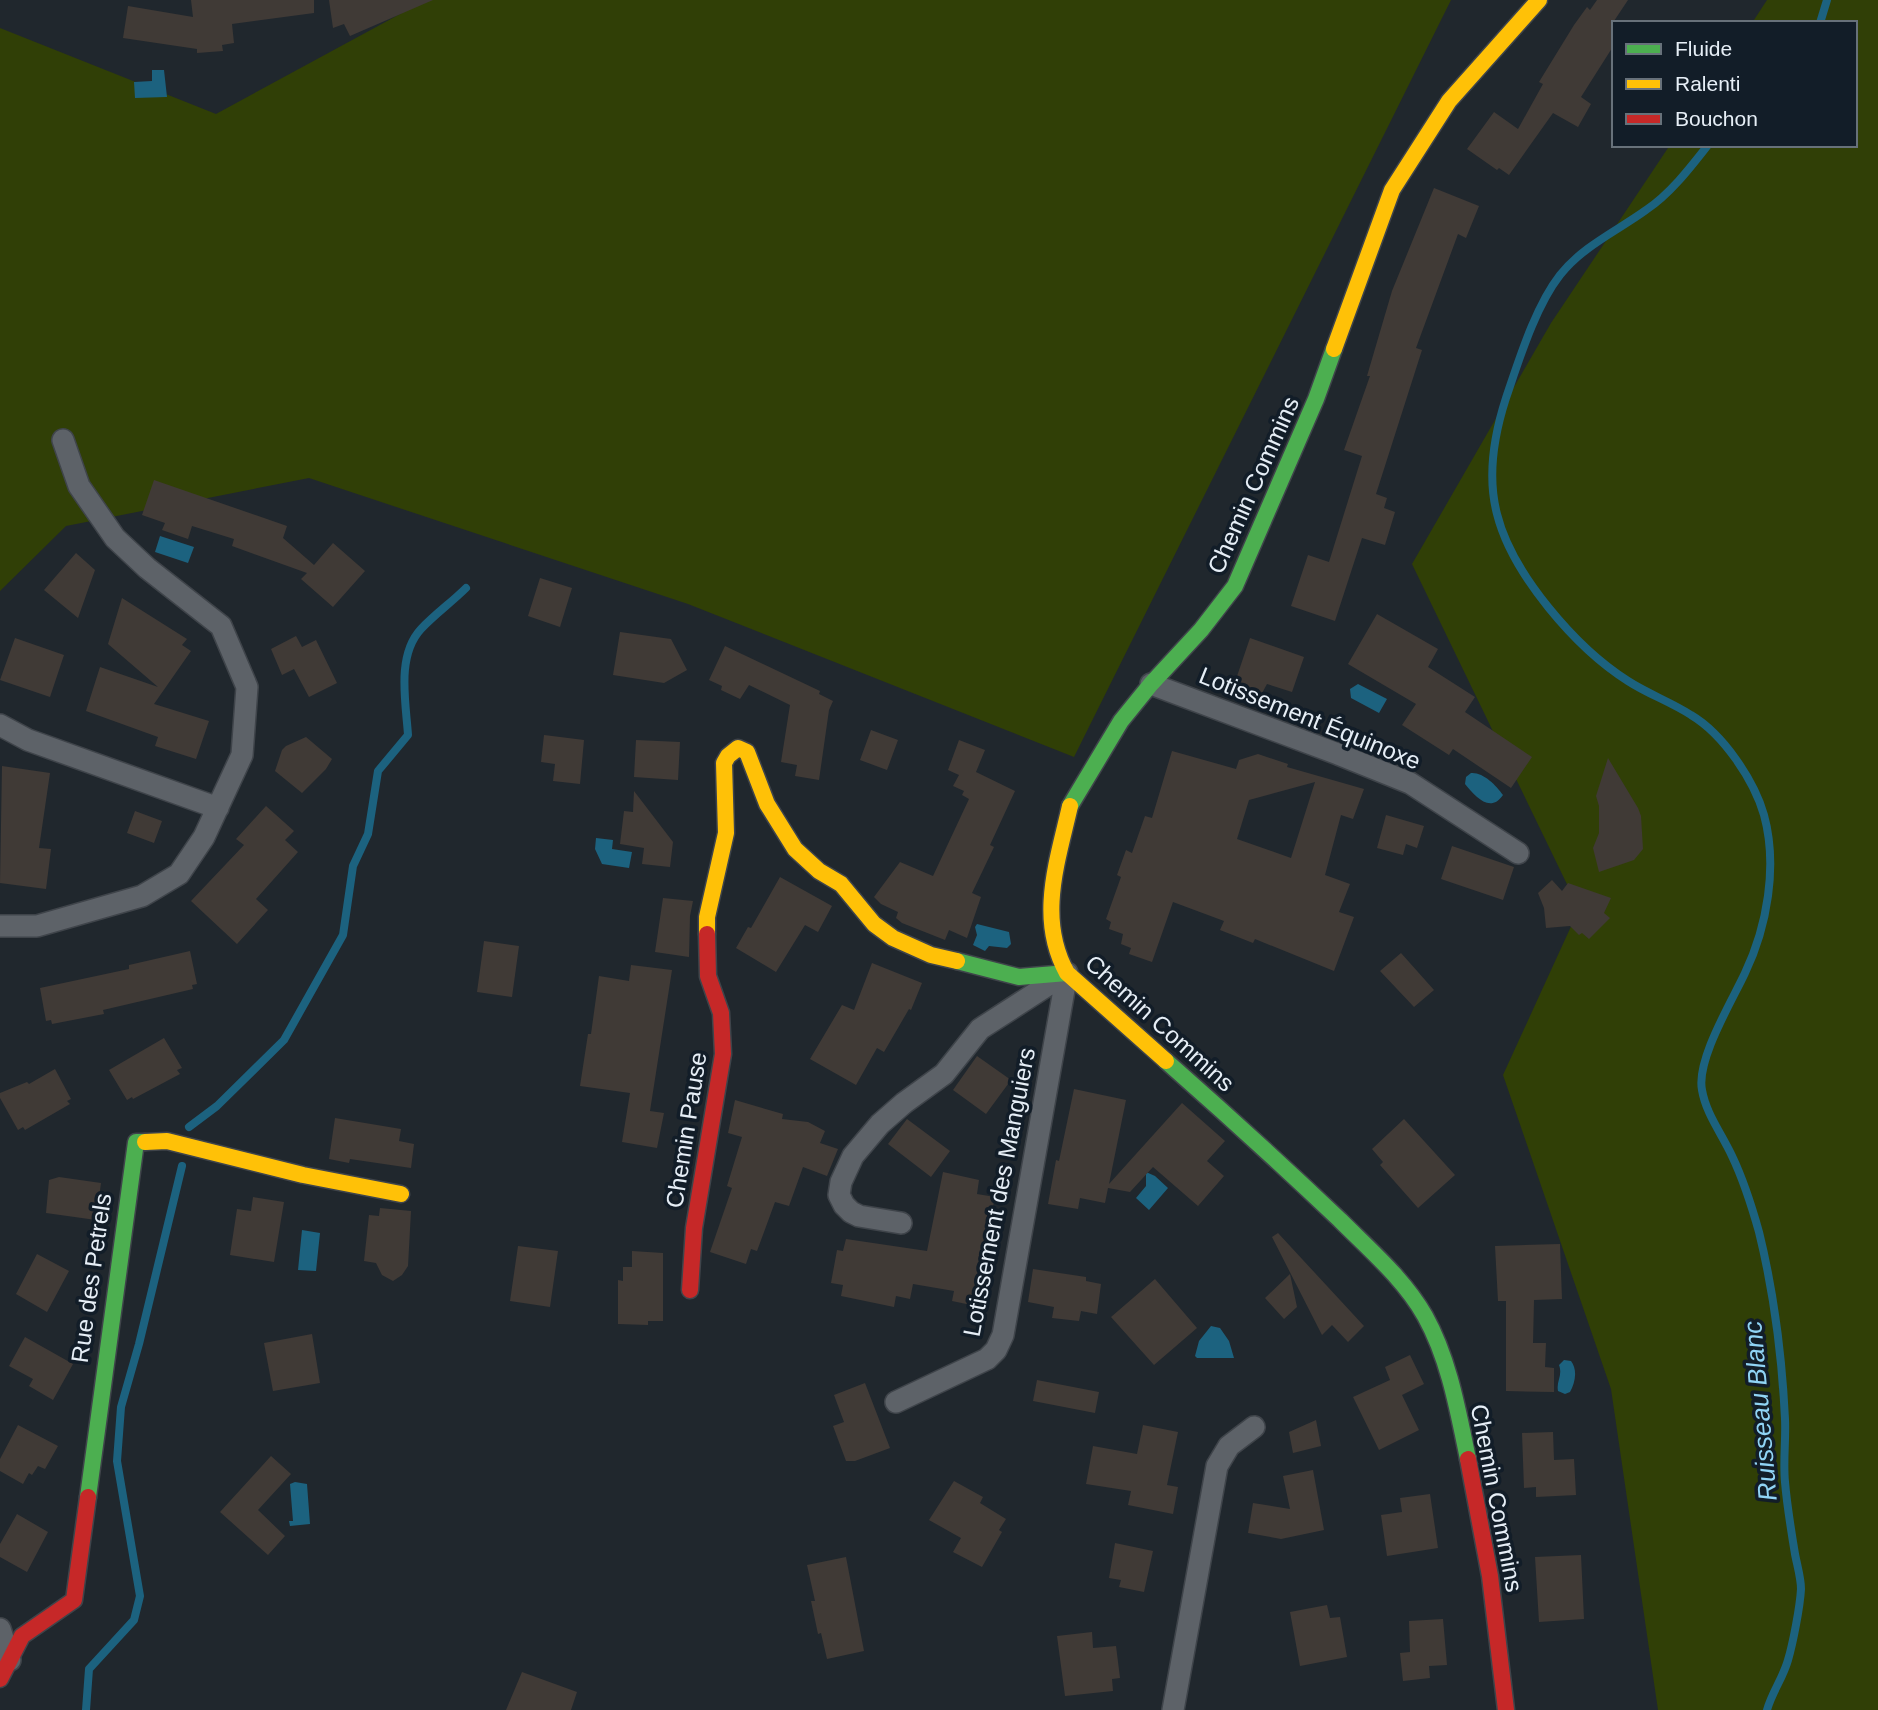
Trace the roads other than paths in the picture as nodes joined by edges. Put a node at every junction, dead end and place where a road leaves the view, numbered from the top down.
1 (1539, 0) edge
2 (63, 440) dead end
3 (1151, 684) junction
4 (0, 725) edge
5 (218, 808) junction
6 (1518, 853) dead end
7 (0, 926) edge
8 (1067, 973) junction
9 (401, 1194) dead end
10 (901, 1223) dead end
11 (690, 1290) dead end
12 (896, 1402) dead end
13 (1254, 1427) dead end
14 (0, 1629) edge
15 (10, 1660) junction
16 (0, 1679) edge
17 (1173, 1710) edge
18 (1506, 1710) edge

1 - 3 street, Chemin Commins
2 - 5 street
3 - 6 street, Lotissement Équinoxe
3 - 8 street, Chemin Commins
4 - 5 street
5 - 7 street
8 - 10 street
8 - 11 street, Chemin Pause
8 - 12 street, Lotissement des Manguiers
8 - 18 street, Chemin Commins
9 - 15 street, Rue des Petrels
13 - 17 street
14 - 15 street
15 - 16 street, Rue des Petrels

